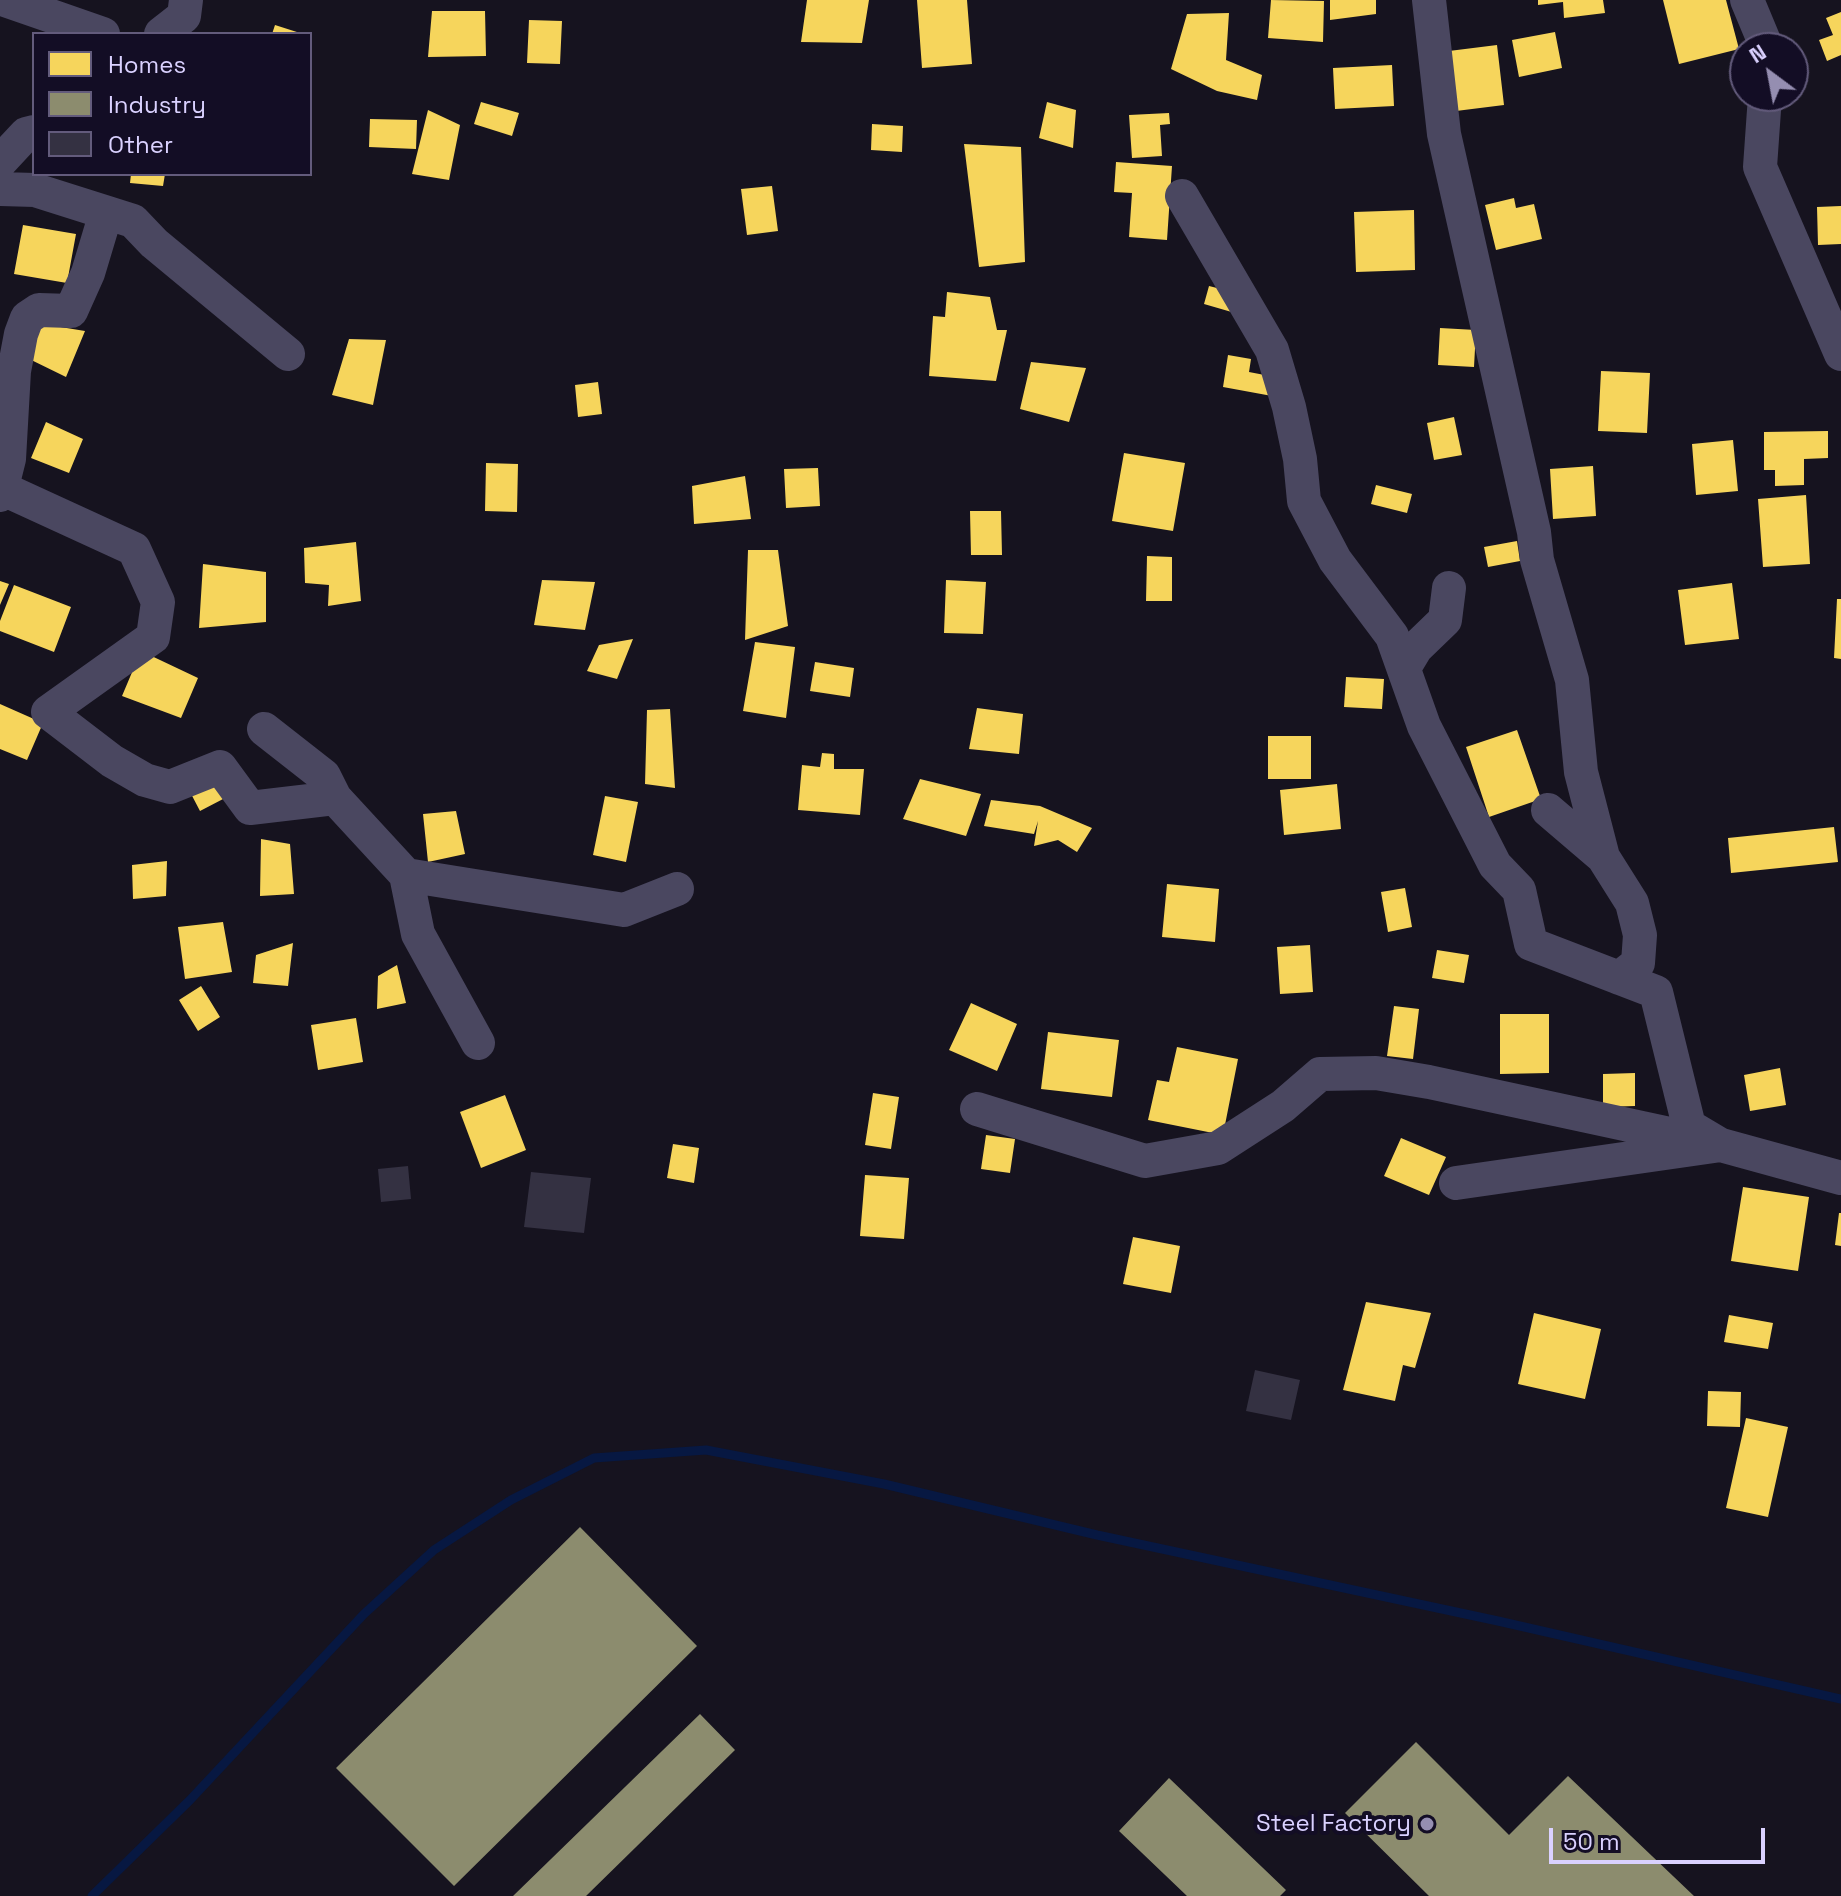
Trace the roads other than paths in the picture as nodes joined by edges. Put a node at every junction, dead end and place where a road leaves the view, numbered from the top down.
1 (5, 0) edge
2 (186, 0) edge
3 (1429, 0) edge
4 (1747, 0) edge
5 (97, 32) edge
6 (164, 32) edge
7 (1760, 32) edge
8 (1764, 112) edge
9 (32, 132) edge
10 (0, 162) edge
11 (0, 189) edge
12 (1182, 196) dead end
13 (106, 213) junction
14 (288, 354) dead end
15 (1841, 354) edge
16 (1, 492) edge
17 (1449, 588) dead end
18 (1404, 668) junction
19 (264, 729) dead end
20 (335, 798) junction
21 (1548, 810) dead end
22 (1603, 857) junction
23 (406, 875) junction
24 (677, 889) dead end
25 (1619, 978) junction
26 (478, 1043) dead end
27 (977, 1109) dead end
28 (1721, 1145) junction
29 (1841, 1178) edge
30 (1456, 1183) dead end

1 - 5 street
2 - 6 street
3 - 22 street
4 - 7 street
8 - 15 street
9 - 10 street
11 - 13 street
12 - 18 street
13 - 14 street
13 - 16 street
16 - 20 street
17 - 18 street
18 - 25 street
19 - 20 street
20 - 23 street
21 - 22 street
22 - 25 street
23 - 24 street
23 - 26 street
25 - 28 street
27 - 28 street
28 - 29 street
28 - 30 street

